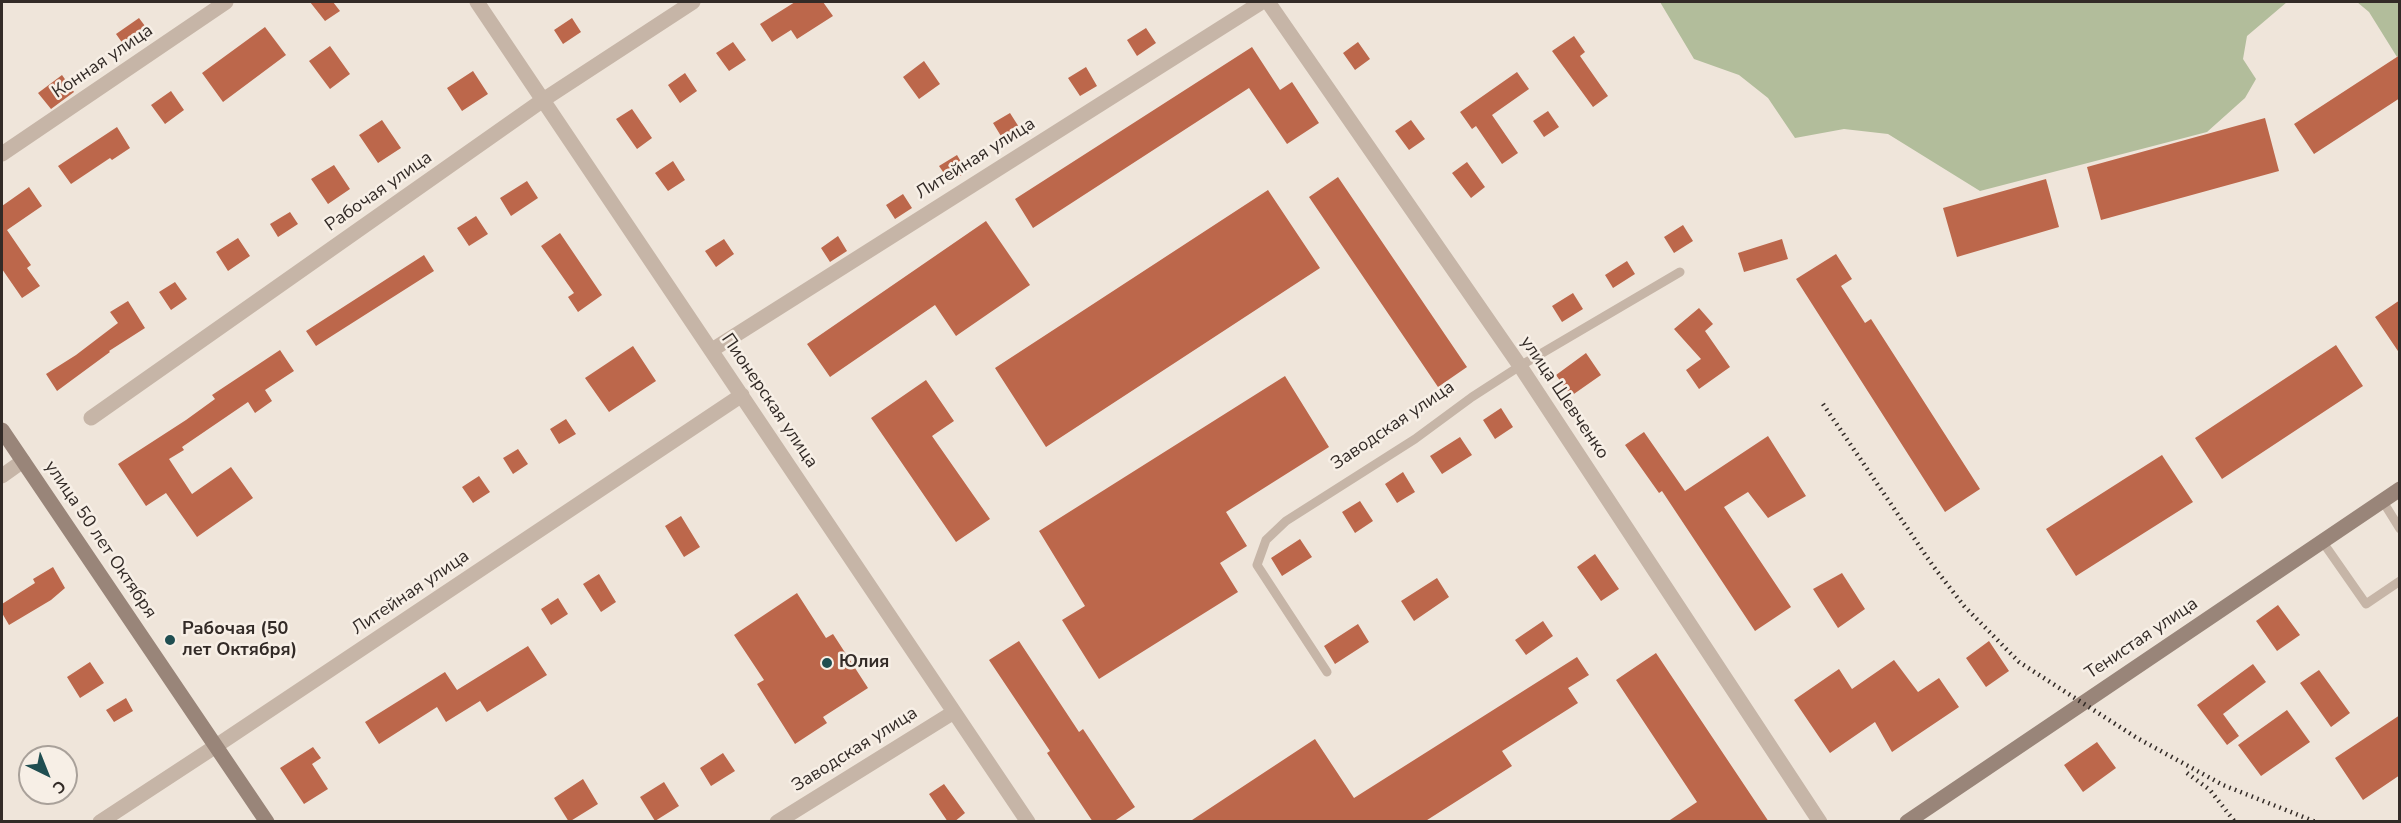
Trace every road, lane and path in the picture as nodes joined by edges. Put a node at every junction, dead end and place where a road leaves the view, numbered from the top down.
1 (226, 2) edge
2 (477, 2) edge
3 (693, 2) edge
4 (1262, 2) edge
5 (1268, 2) edge
6 (543, 100) junction
7 (2, 154) edge
8 (1680, 272) dead end
9 (712, 350) junction
10 (1520, 366) junction
11 (742, 395) junction
12 (91, 418) dead end
13 (2, 430) edge
14 (23, 461) junction
15 (2, 476) edge
16 (2400, 489) edge
17 (2382, 500) junction
18 (2400, 529) edge
19 (2322, 541) junction
20 (2400, 581) edge
21 (1327, 672) dead end
22 (954, 712) junction
23 (216, 746) junction
24 (100, 822) edge
25 (267, 822) edge
26 (777, 822) edge
27 (1028, 822) edge
28 (1820, 822) edge
29 (1907, 822) edge

1 - 7 street, Конная улица
2 - 6 street, Пионерская улица
3 - 6 street, Рабочая улица
4 - 9 street, Литейная улица
5 - 10 street, улица Шевченко
6 - 9 street, Пионерская улица
6 - 12 street, Рабочая улица
8 - 10 lane, Заводская улица
9 - 11 street, Пионерская улица
10 - 21 lane, Заводская улица
10 - 28 street, улица Шевченко
11 - 22 street, Пионерская улица
11 - 23 street, Литейная улица
13 - 14 main road, улица 50 лет Октября
14 - 15 street
14 - 23 main road, улица 50 лет Октября
16 - 17 main road, Тенистая улица
17 - 18 lane
17 - 19 main road, Тенистая улица
19 - 20 lane
19 - 29 main road, Тенистая улица
22 - 26 street, Заводская улица
22 - 27 street, Пионерская улица
23 - 24 street, Литейная улица
23 - 25 main road, улица 50 лет Октября

